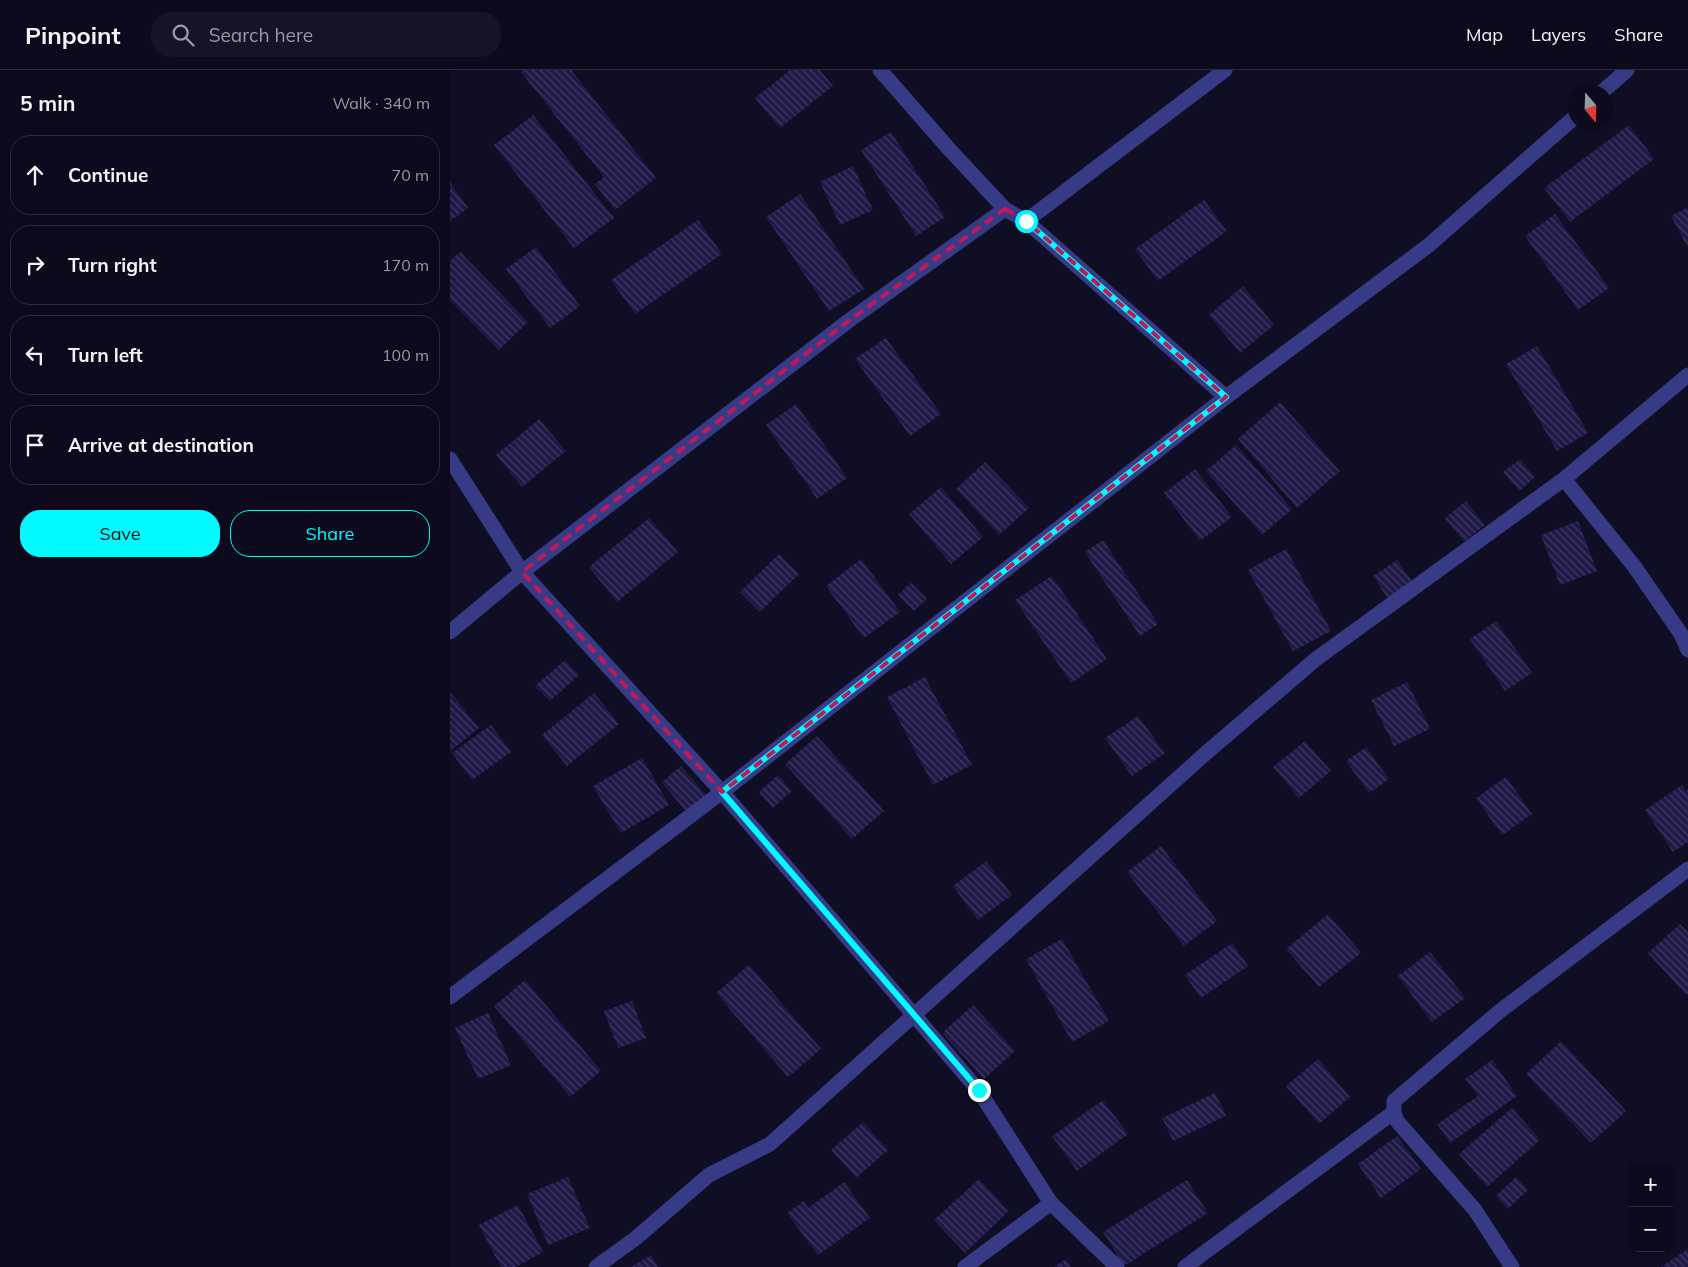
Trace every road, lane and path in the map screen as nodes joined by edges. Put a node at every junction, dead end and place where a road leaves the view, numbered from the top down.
1 (880, 70) edge
2 (1225, 70) edge
3 (1627, 70) edge
4 (1610, 85) edge
5 (1568, 123) edge
6 (1005, 209) junction
7 (1026, 221) junction
8 (1688, 374) edge
9 (1226, 397) junction
10 (450, 459) edge
11 (1564, 479) junction
12 (522, 572) junction
13 (450, 632) edge
14 (1688, 650) edge
15 (722, 792) junction
16 (1688, 869) edge
17 (450, 996) edge
18 (914, 1016) junction
19 (1394, 1112) junction
20 (1051, 1203) junction
21 (596, 1267) edge
22 (965, 1267) edge
23 (1118, 1267) edge
24 (1185, 1267) edge
25 (1512, 1267) edge

1 - 6 street
2 - 7 street
3 - 4 street
5 - 9 street
6 - 7 street
6 - 12 street
7 - 9 street
8 - 11 street
9 - 15 street
10 - 12 street
11 - 14 street
11 - 18 street
12 - 13 street
12 - 15 street
15 - 17 street
15 - 18 street
16 - 19 street
18 - 20 street
18 - 21 street
19 - 24 street
19 - 25 street
20 - 22 street
20 - 23 street

